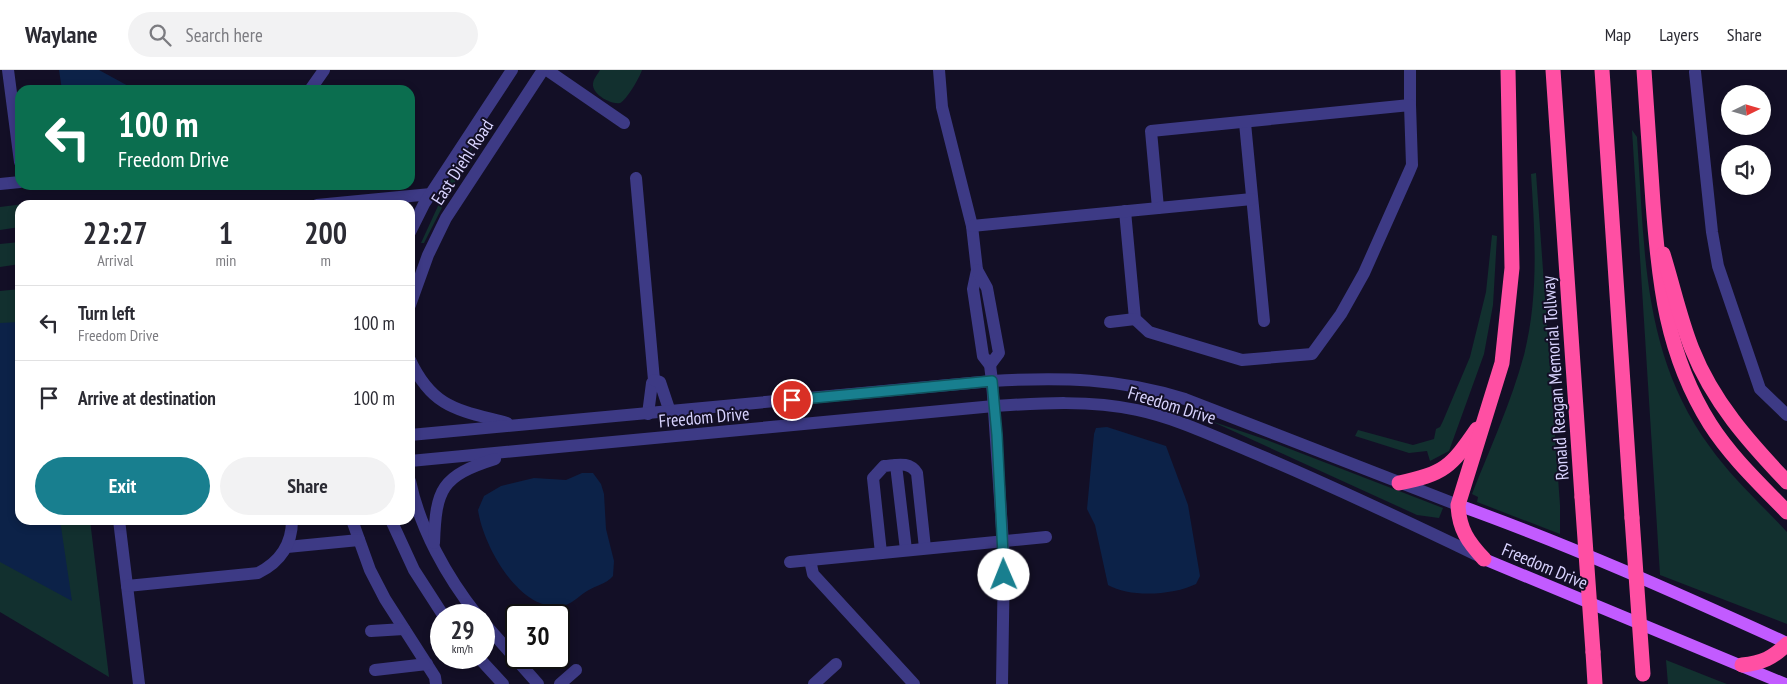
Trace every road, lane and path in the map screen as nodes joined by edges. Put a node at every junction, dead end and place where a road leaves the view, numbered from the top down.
1 (8, 70) edge
2 (324, 70) edge
3 (512, 70) edge
4 (545, 70) edge
5 (939, 70) edge
6 (1410, 70) edge
7 (1508, 70) edge
8 (1553, 70) edge
9 (1602, 70) edge
10 (1644, 70) edge
11 (1696, 72) dead end
12 (314, 85) edge
13 (1410, 105) junction
14 (624, 122) dead end
15 (1245, 123) junction
16 (15, 124) edge
17 (636, 178) dead end
18 (15, 182) edge
19 (0, 184) edge
20 (431, 194) junction
21 (400, 200) edge
22 (1252, 200) junction
23 (1158, 208) junction
24 (1125, 211) junction
25 (415, 220) edge
26 (1655, 225) junction
27 (972, 226) junction
28 (415, 292) edge
29 (1136, 319) junction
30 (1264, 321) dead end
31 (1110, 322) dead end
32 (415, 369) edge
33 (654, 380) junction
34 (992, 381) junction
35 (994, 406) junction
36 (670, 412) junction
37 (648, 414) junction
38 (1486, 415) junction
39 (1787, 416) edge
40 (516, 425) junction
41 (415, 435) edge
42 (520, 452) junction
43 (415, 462) edge
44 (896, 465) junction
45 (1787, 482) edge
46 (1399, 483) junction
47 (415, 497) edge
48 (1458, 505) junction
49 (1787, 512) edge
50 (120, 525) edge
51 (292, 525) edge
52 (354, 525) edge
53 (393, 525) edge
54 (1046, 537) dead end
55 (359, 540) junction
56 (1003, 541) junction
57 (434, 546) junction
58 (287, 547) junction
59 (925, 548) junction
60 (906, 550) junction
61 (881, 553) junction
62 (1484, 559) junction
63 (810, 560) junction
64 (790, 562) dead end
65 (127, 586) junction
66 (436, 604) edge
67 (469, 604) edge
68 (404, 629) junction
69 (371, 632) dead end
70 (495, 635) edge
71 (1787, 643) edge
72 (427, 664) junction
73 (836, 664) dead end
74 (1742, 665) junction
75 (489, 669) edge
76 (375, 670) dead end
77 (576, 670) dead end
78 (1643, 679) edge
79 (138, 684) edge
80 (436, 684) edge
81 (503, 684) edge
82 (538, 684) edge
83 (560, 684) edge
84 (814, 684) edge
85 (914, 684) edge
86 (1002, 684) edge
87 (1595, 684) edge
88 (1784, 684) edge

1 - 16 street
2 - 12 street
3 - 20 street, East Diehl Road
4 - 14 street
4 - 28 street, East Diehl Road
5 - 27 street
6 - 13 street
7 - 38 highway
8 - 87 highway, Ronald Reagan Memorial Tollway, bridge
9 - 78 highway, bridge
10 - 26 highway
11 - 39 street
13 - 15 street
13 - 29 street
15 - 22 street
15 - 23 street
17 - 33 street
18 - 19 street
20 - 21 street
20 - 25 street, East Diehl Road
22 - 23 street
22 - 30 street
23 - 24 street
24 - 27 street
24 - 29 street
26 - 45 highway
26 - 49 highway
27 - 34 street
29 - 31 street
32 - 40 street
33 - 36 street
33 - 37 street
34 - 35 street
34 - 36 street, Freedom Drive
34 - 46 street, Freedom Drive
35 - 42 street, Freedom Drive
35 - 56 street
35 - 62 street, Freedom Drive
36 - 37 street, Freedom Drive
37 - 40 street, Freedom Drive
38 - 46 highway
38 - 48 highway
40 - 41 street, Freedom Drive
42 - 43 street, Freedom Drive
42 - 57 street
44 - 59 street
44 - 60 street
44 - 61 street
46 - 48 street, Freedom Drive
47 - 57 street
48 - 62 highway
48 - 71 main road, Freedom Drive
50 - 65 street
51 - 58 street
52 - 55 street
53 - 66 street
54 - 56 street
55 - 58 street
55 - 68 street
56 - 59 street
56 - 86 street
57 - 67 street
58 - 65 street
59 - 60 street
60 - 61 street
61 - 63 street
62 - 74 main road, Freedom Drive
63 - 64 street
63 - 85 street
65 - 79 street
68 - 69 street
68 - 72 street
70 - 82 street
71 - 74 highway
72 - 76 street
72 - 80 street
73 - 84 street
74 - 88 main road, Freedom Drive
75 - 81 street
77 - 83 street

